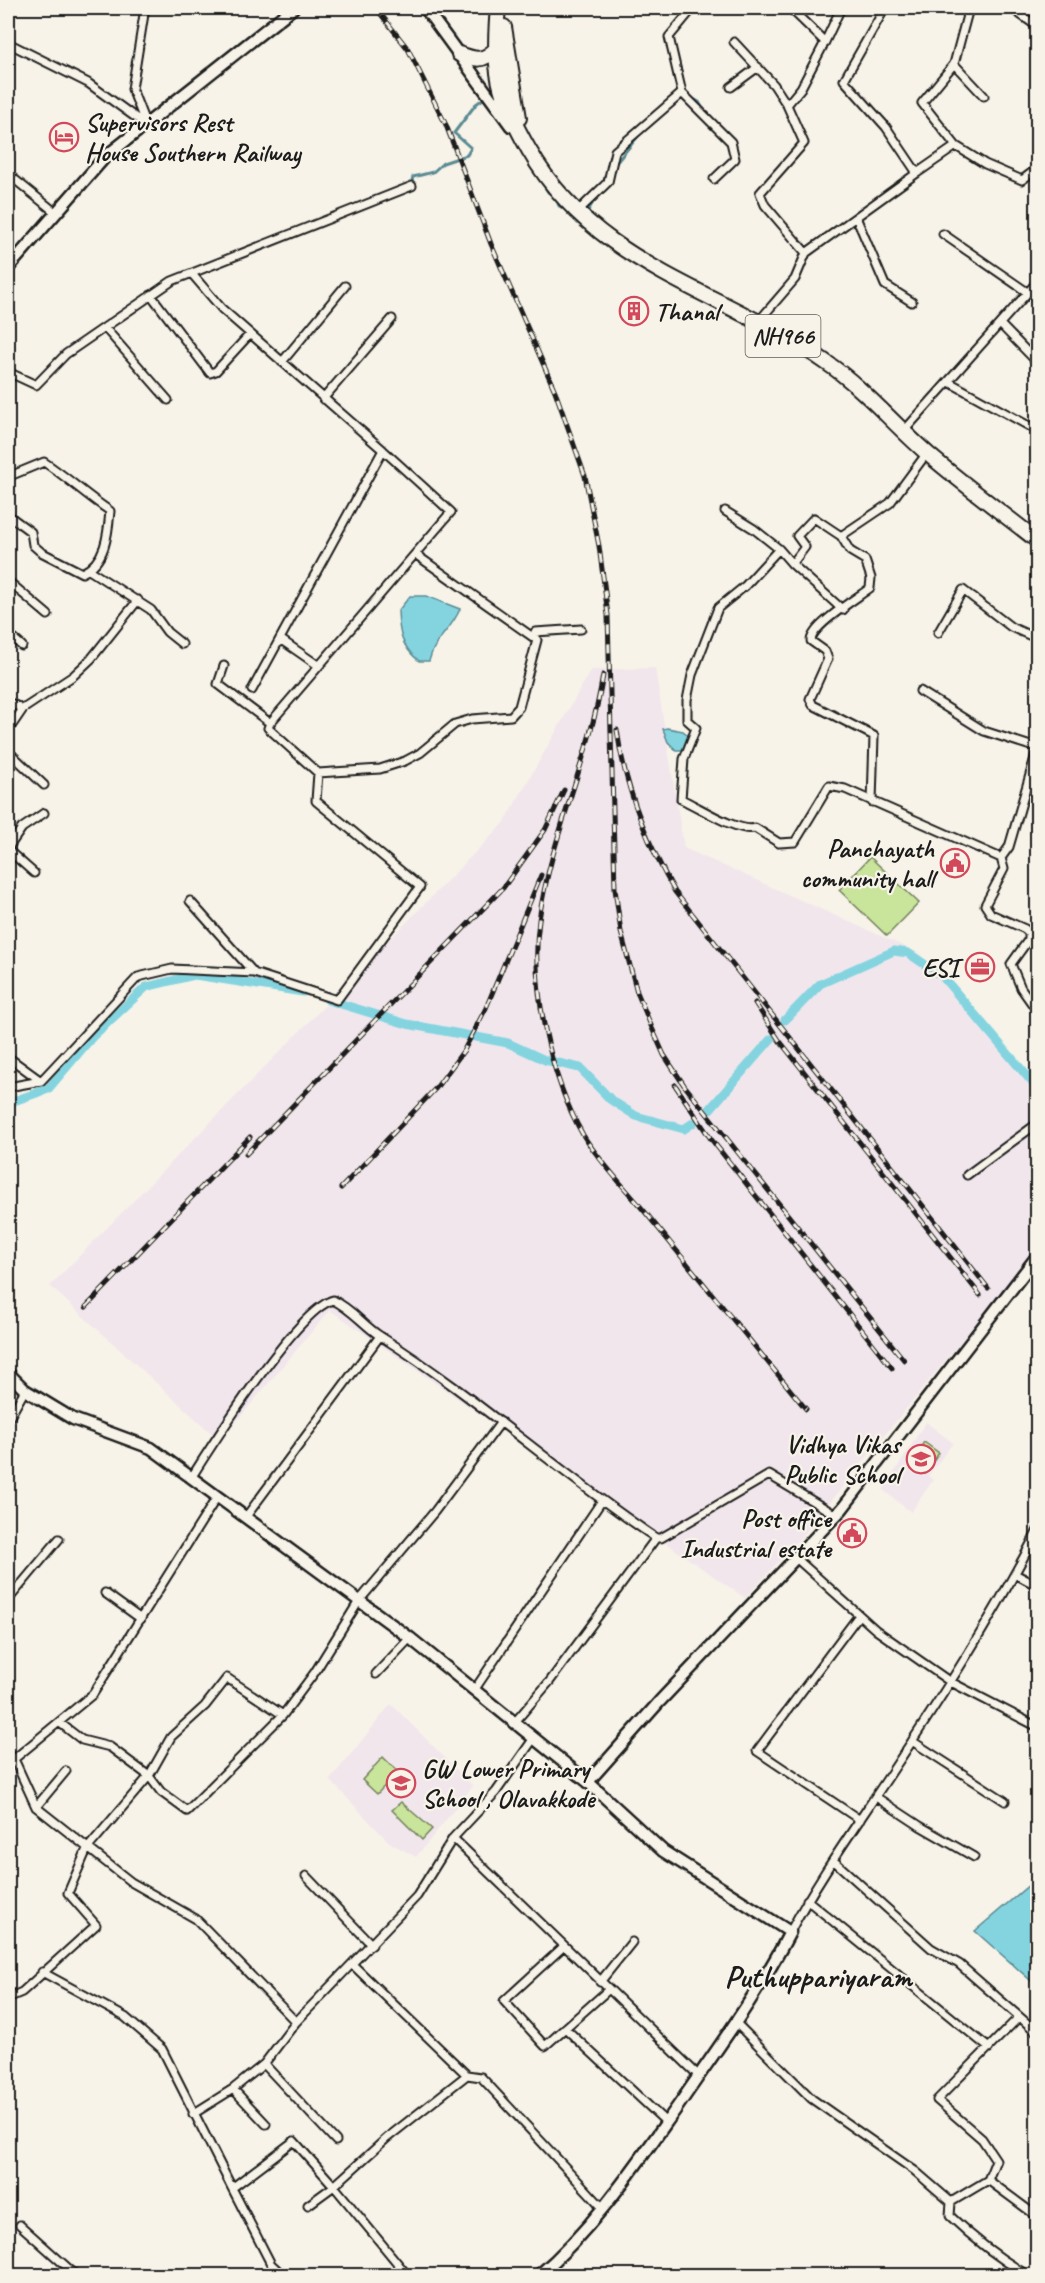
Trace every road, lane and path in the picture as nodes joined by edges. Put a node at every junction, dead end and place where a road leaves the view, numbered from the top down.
1 (145, 8) edge
2 (293, 8) edge
3 (425, 8) edge
4 (500, 8) edge
5 (693, 8) edge
6 (790, 8) edge
7 (841, 8) edge
8 (885, 8) edge
9 (969, 8) edge
10 (1011, 8) edge
11 (1038, 27) edge
12 (734, 42) dead end
13 (825, 42) junction
14 (8, 43) edge
15 (496, 49) junction
16 (459, 54) junction
17 (954, 64) junction
18 (758, 67) junction
19 (731, 87) dead end
20 (681, 93) junction
21 (984, 96) dead end
22 (787, 105) junction
23 (146, 125) junction
24 (525, 143) junction
25 (956, 146) junction
26 (1038, 168) edge
27 (916, 173) junction
28 (8, 174) edge
29 (714, 179) dead end
30 (412, 186) dead end
31 (55, 212) junction
32 (576, 213) junction
33 (856, 217) junction
34 (943, 234) dead end
35 (806, 253) junction
36 (8, 268) edge
37 (192, 274) junction
38 (1038, 281) edge
39 (345, 286) dead end
40 (1027, 292) junction
41 (151, 295) junction
42 (912, 302) dead end
43 (392, 319) dead end
44 (757, 323) junction
45 (1000, 324) junction
46 (105, 328) junction
47 (250, 334) junction
48 (282, 362) junction
49 (1038, 363) edge
50 (9, 372) edge
51 (8, 381) edge
52 (949, 382) junction
53 (323, 399) junction
54 (168, 400) dead end
55 (904, 431) junction
56 (1038, 431) edge
57 (383, 450) junction
58 (927, 453) junction
59 (8, 480) edge
60 (725, 511) dead end
61 (8, 515) edge
62 (841, 536) junction
63 (1038, 541) edge
64 (779, 549) junction
65 (415, 554) junction
66 (792, 564) junction
67 (89, 570) junction
68 (8, 581) edge
69 (138, 600) junction
70 (843, 610) junction
71 (48, 615) dead end
72 (581, 629) dead end
73 (938, 633) dead end
74 (8, 634) edge
75 (535, 638) junction
76 (280, 639) junction
77 (1038, 639) edge
78 (182, 645) dead end
79 (22, 646) dead end
80 (224, 666) dead end
81 (319, 666) junction
82 (252, 690) dead end
83 (920, 691) dead end
84 (8, 702) edge
85 (23, 710) junction
86 (270, 723) junction
87 (8, 731) edge
88 (1037, 747) edge
89 (8, 751) edge
90 (318, 773) junction
91 (44, 785) dead end
92 (872, 802) junction
93 (44, 813) dead end
94 (8, 849) edge
95 (1001, 858) junction
96 (34, 873) dead end
97 (190, 901) dead end
98 (254, 973) junction
99 (1038, 1012) edge
100 (8, 1057) edge
101 (41, 1081) junction
102 (8, 1087) edge
103 (1038, 1123) edge
104 (967, 1175) dead end
105 (1036, 1261) edge
106 (380, 1336) junction
107 (8, 1373) edge
108 (25, 1390) junction
109 (8, 1420) edge
110 (501, 1422) junction
111 (192, 1478) junction
112 (217, 1497) junction
113 (601, 1502) junction
114 (837, 1515) junction
115 (245, 1518) junction
116 (1038, 1530) edge
117 (656, 1538) junction
118 (59, 1539) dead end
119 (797, 1559) junction
120 (1015, 1574) junction
121 (1038, 1586) edge
122 (105, 1593) dead end
123 (8, 1600) edge
124 (358, 1601) junction
125 (859, 1615) junction
126 (141, 1619) junction
127 (410, 1638) junction
128 (376, 1674) dead end
129 (949, 1681) junction
130 (474, 1689) junction
131 (283, 1715) junction
132 (515, 1722) junction
133 (60, 1723) junction
134 (1038, 1727) edge
135 (534, 1738) junction
136 (912, 1741) junction
137 (10, 1757) edge
138 (66, 1771) dead end
139 (149, 1776) junction
140 (588, 1782) junction
141 (876, 1797) junction
142 (1005, 1801) dead end
143 (36, 1808) junction
144 (860, 1820) junction
145 (453, 1838) junction
146 (87, 1849) junction
147 (974, 1857) dead end
148 (833, 1860) junction
149 (306, 1876) dead end
150 (807, 1900) junction
151 (790, 1932) junction
152 (632, 1942) dead end
153 (372, 1946) junction
154 (563, 1947) junction
155 (353, 1965) junction
156 (42, 1972) junction
157 (600, 1982) junction
158 (608, 1990) junction
159 (8, 1998) edge
160 (1019, 2018) junction
161 (296, 2022) junction
162 (736, 2022) junction
163 (565, 2028) junction
164 (1038, 2033) edge
165 (989, 2048) junction
166 (264, 2064) junction
167 (467, 2075) junction
168 (699, 2076) junction
169 (233, 2089) junction
170 (193, 2114) junction
171 (666, 2122) junction
172 (266, 2124) dead end
173 (336, 2141) dead end
174 (988, 2180) junction
175 (334, 2186) junction
176 (232, 2188) junction
177 (951, 2202) junction
178 (308, 2205) dead end
179 (603, 2208) junction
180 (1038, 2217) edge
181 (20, 2225) dead end
182 (77, 2276) edge
183 (284, 2276) edge
184 (408, 2276) edge
185 (538, 2276) edge
186 (1029, 2276) edge

1 - 23 street
2 - 23 street
3 - 16 street
4 - 15 highway, NH966
4 - 24 highway, NH966
5 - 20 street
6 - 13 street
7 - 13 street
8 - 27 street
9 - 17 street
10 - 11 street
12 - 18 street
13 - 22 street
14 - 23 street
15 - 16 highway
15 - 24 highway, NH966
16 - 24 street
17 - 21 street
17 - 25 street
18 - 19 street
18 - 22 street
20 - 29 street
20 - 32 street
22 - 35 street
23 - 31 street
24 - 32 highway, NH966
25 - 26 street
25 - 27 street
27 - 33 street
28 - 31 street
30 - 37 street
31 - 36 street
32 - 44 highway, NH966
33 - 35 street
33 - 42 street
34 - 40 street
35 - 44 street
37 - 41 street
37 - 47 street
38 - 40 street
39 - 48 street
40 - 45 street
41 - 46 street
41 - 47 street
43 - 53 street
44 - 55 highway, NH966
45 - 49 street
45 - 52 street
46 - 50 street
46 - 54 street
47 - 48 street
48 - 53 street
50 - 51 street
52 - 55 street
52 - 56 street
53 - 57 street
55 - 58 highway, NH966
57 - 65 street
57 - 76 street
58 - 62 street
58 - 63 highway, NH966
59 - 67 street
60 - 64 street
61 - 67 street
62 - 66 street
62 - 70 street
64 - 66 street
64 - 92 street
65 - 75 street
65 - 81 street
66 - 70 street
67 - 69 street
68 - 71 street
69 - 78 street
69 - 85 street
70 - 92 street
72 - 75 street
73 - 77 street
74 - 79 street
75 - 90 street
76 - 81 street
76 - 82 street
80 - 86 street
81 - 86 street
83 - 88 street
84 - 85 street
85 - 87 street
86 - 90 street
88 - 95 street
89 - 91 street
90 - 98 street
92 - 95 street
93 - 94 street
94 - 96 street
95 - 99 street
97 - 98 street
98 - 101 street
100 - 101 street
101 - 102 street
103 - 104 street
105 - 114 street
106 - 110 street
106 - 111 street
106 - 115 street
107 - 108 street
108 - 109 street
108 - 111 street
110 - 113 street
110 - 124 street
111 - 112 street
112 - 115 street
112 - 126 street
113 - 117 street
113 - 130 street
114 - 117 street
114 - 119 street
115 - 124 street
116 - 120 street
117 - 132 street
118 - 123 street
119 - 125 street
119 - 140 street
120 - 121 street
120 - 129 street
122 - 126 street
124 - 127 street
124 - 131 street
125 - 129 street
125 - 144 street
126 - 133 street
127 - 128 street
127 - 130 street
129 - 134 street
129 - 136 street
130 - 132 street
131 - 139 street
131 - 139 street
132 - 135 street
133 - 137 street
133 - 139 street
135 - 140 street
135 - 145 street
136 - 141 street
136 - 142 street
137 - 143 street
138 - 143 street
139 - 146 street
140 - 151 street
141 - 144 street
141 - 147 street
143 - 146 street
144 - 148 street
145 - 153 street
145 - 154 street
146 - 156 street
146 - 161 street
148 - 150 street
148 - 160 street
149 - 153 street
150 - 151 street
150 - 165 street
151 - 162 street
152 - 157 street
153 - 155 street
154 - 157 street
154 - 163 street
155 - 161 street
155 - 167 street
156 - 159 street
156 - 170 street
157 - 158 street
158 - 163 street
158 - 168 street
160 - 164 street
160 - 165 street
161 - 166 street
162 - 168 street
162 - 177 street
163 - 171 street
165 - 174 street
166 - 169 street
166 - 173 street
167 - 175 street
167 - 179 street
168 - 171 street
169 - 170 street
169 - 172 street
170 - 176 street
171 - 179 street
174 - 177 street
174 - 180 street
175 - 176 street
175 - 178 street
175 - 184 street
176 - 183 street
177 - 186 street
179 - 185 street
181 - 182 street

